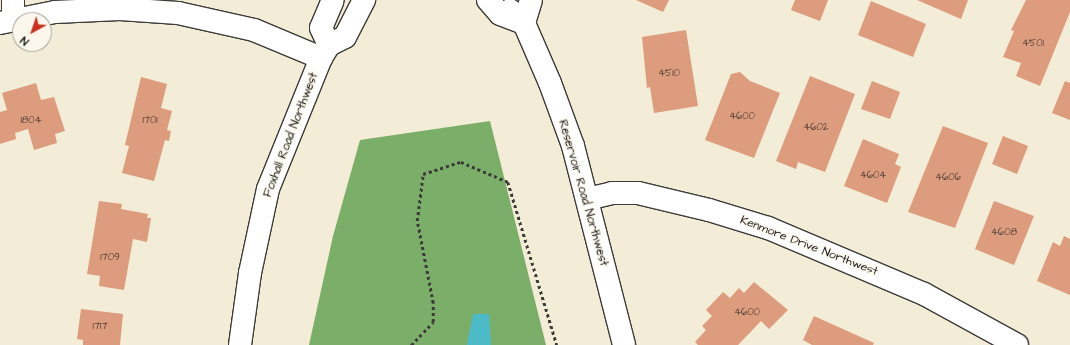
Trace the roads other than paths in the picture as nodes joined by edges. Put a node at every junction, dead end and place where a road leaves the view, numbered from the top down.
1 (333, 0) edge
2 (488, 0) edge
3 (502, 0) edge
4 (531, 0) edge
5 (366, 3) edge
6 (8, 14) edge
7 (524, 23) junction
8 (325, 52) junction
9 (586, 199) junction
10 (240, 345) edge
11 (624, 345) edge
12 (1018, 345) edge

1 - 8 main road
2 - 7 main road
3 - 7 main road, Reservoir Road Northwest
4 - 7 main road
5 - 8 main road
6 - 8 main road
7 - 9 main road, Reservoir Road Northwest
8 - 10 main road, Foxhall Road Northwest
9 - 11 main road, Reservoir Road Northwest
9 - 12 main road, Kenmore Drive Northwest

